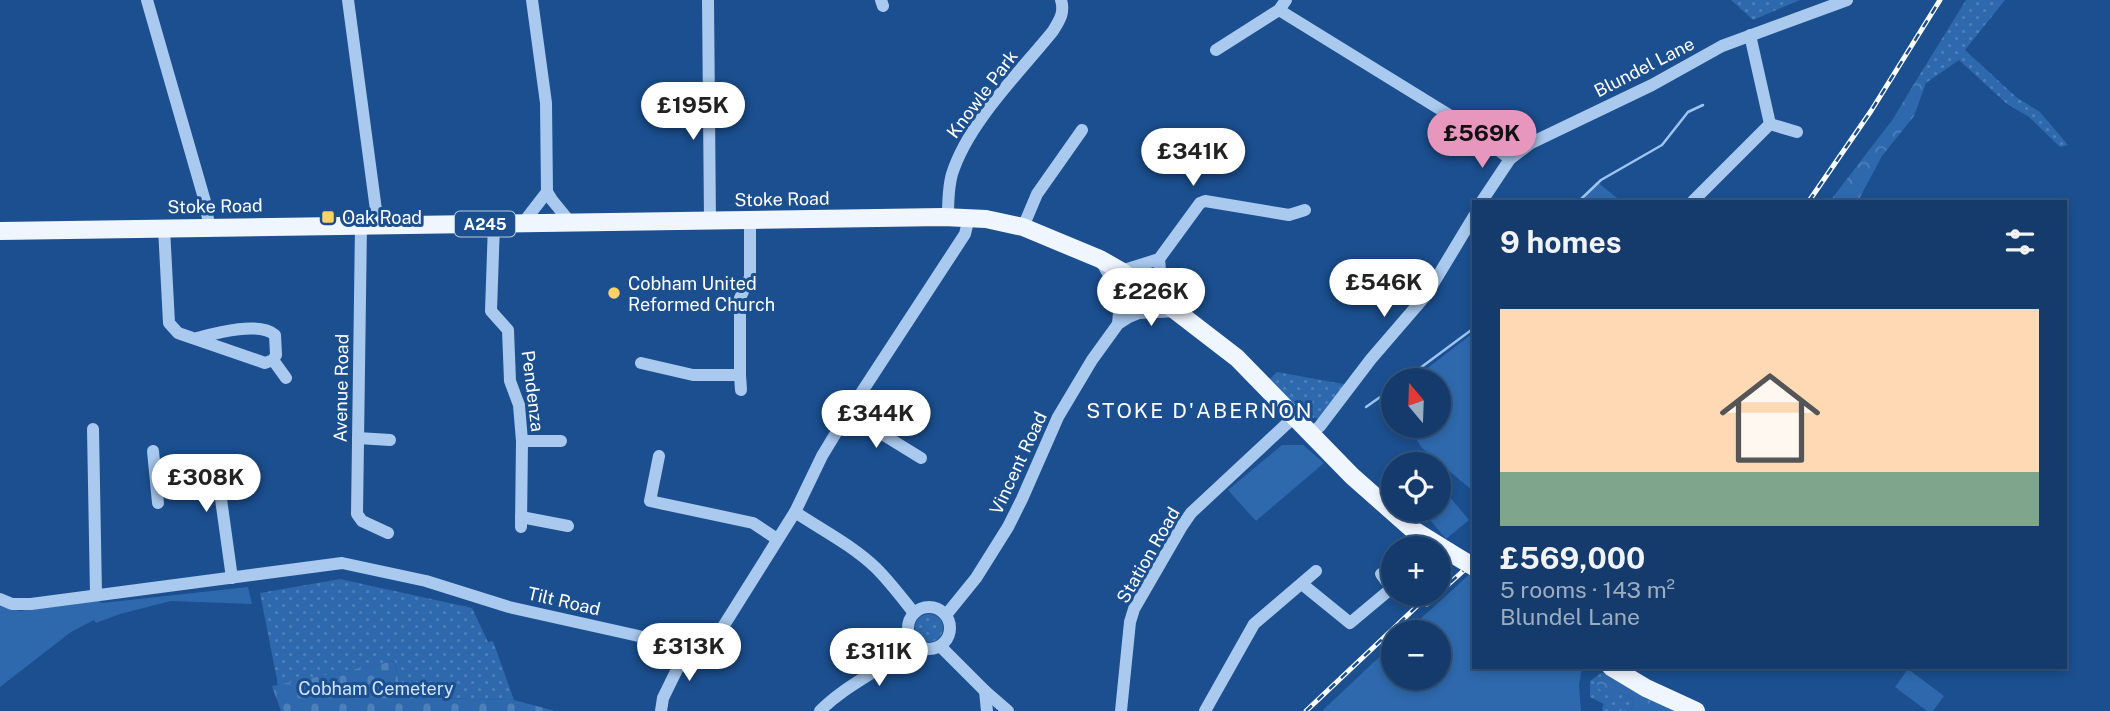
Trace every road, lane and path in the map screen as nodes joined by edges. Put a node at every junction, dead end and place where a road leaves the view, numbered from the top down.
1 (147, 0) edge
2 (348, 0) edge
3 (532, 0) edge
4 (708, 0) edge
5 (1061, 0) edge
6 (1847, 0) edge
7 (1282, 5) edge
8 (1750, 35) junction
9 (1216, 50) dead end
10 (1770, 124) junction
11 (1797, 132) dead end
12 (1082, 136) dead end
13 (1510, 159) junction
14 (547, 192) junction
15 (1483, 200) edge
16 (1694, 200) edge
17 (1305, 210) dead end
18 (947, 217) junction
19 (969, 217) junction
20 (1472, 219) edge
21 (750, 221) junction
22 (570, 222) junction
23 (710, 222) junction
24 (523, 223) junction
25 (494, 224) junction
26 (369, 225) junction
27 (209, 227) junction
28 (1023, 227) junction
29 (164, 228) junction
30 (0, 231) edge
31 (1100, 259) junction
32 (1159, 259) junction
33 (1121, 271) junction
34 (1170, 306) junction
35 (1118, 324) junction
36 (197, 338) junction
37 (272, 360) junction
38 (641, 363) dead end
39 (740, 375) junction
40 (286, 378) dead end
41 (741, 390) dead end
42 (848, 413) junction
43 (1294, 417) junction
44 (93, 429) dead end
45 (1310, 435) junction
46 (358, 438) junction
47 (390, 440) dead end
48 (522, 441) junction
49 (561, 442) dead end
50 (153, 451) dead end
51 (659, 456) dead end
52 (921, 458) dead end
53 (155, 468) junction
54 (158, 503) dead end
55 (795, 512) junction
56 (568, 526) dead end
57 (388, 533) dead end
58 (778, 538) junction
59 (1472, 566) edge
60 (1316, 571) dead end
61 (232, 578) junction
62 (1303, 584) junction
63 (96, 594) junction
64 (1381, 597) edge
65 (0, 599) edge
66 (915, 613) junction
67 (946, 615) junction
68 (913, 642) junction
69 (940, 646) junction
70 (688, 647) junction
71 (1614, 669) edge
72 (985, 691) junction
73 (661, 711) edge
74 (820, 711) edge
75 (987, 711) edge
76 (1008, 711) edge
77 (1121, 711) edge
78 (1205, 711) edge
79 (1696, 711) edge

1 - 27 street
2 - 26 street
3 - 14 street
4 - 23 street
5 - 18 street, Knowle Park
6 - 8 street, Blundel Lane
7 - 9 street
7 - 13 street
8 - 10 street
8 - 13 street, Blundel Lane
10 - 11 street
10 - 16 street
12 - 28 street
13 - 15 street, Blundel Lane
14 - 22 street
14 - 24 street
17 - 32 street
18 - 19 main road, Stoke Road / A245
18 - 21 main road, Stoke Road / A245
19 - 28 main road, Stoke Road / A245
19 - 42 street
20 - 45 street
21 - 23 main road, Stoke Road / A245
21 - 39 street
22 - 23 main road, Stoke Road / A245
22 - 24 main road, Stoke Road / A245
24 - 25 main road, Stoke Road / A245
25 - 26 main road, Stoke Road / A245
25 - 48 street, Pendenza
26 - 27 main road, Stoke Road / A245
26 - 46 street, Avenue Road
27 - 29 main road, Stoke Road / A245
28 - 31 main road, Stoke Road / A245
29 - 30 main road, Stoke Road / A245
29 - 36 street
31 - 33 main road, Stoke Road / A245
31 - 35 street
32 - 33 street
32 - 34 street
33 - 34 main road, Stoke Road / A245
34 - 35 street
34 - 43 main road, Stoke Road / A245
35 - 67 street, Vincent Road
36 - 37 street
36 - 37 street
37 - 40 street
38 - 39 street
39 - 41 street
42 - 52 street
42 - 55 street
43 - 45 main road, Stoke Road / A245
43 - 77 street, Station Road
44 - 63 street
45 - 59 main road, Stoke Road / A245, bridge
46 - 47 street
46 - 57 street, Avenue Road
48 - 49 street
48 - 56 street, Pendenza
50 - 53 street
51 - 58 street
53 - 54 street
53 - 61 street
55 - 58 street
55 - 66 street
58 - 70 street
60 - 62 street
61 - 63 street, Tilt Road
61 - 70 street, Tilt Road
62 - 64 street
62 - 78 street
63 - 65 street, Tilt Road
66 - 67 street
66 - 68 street
67 - 69 street
68 - 69 street
68 - 74 street
69 - 72 street
70 - 73 street
71 - 79 main road
72 - 75 street
72 - 76 street

